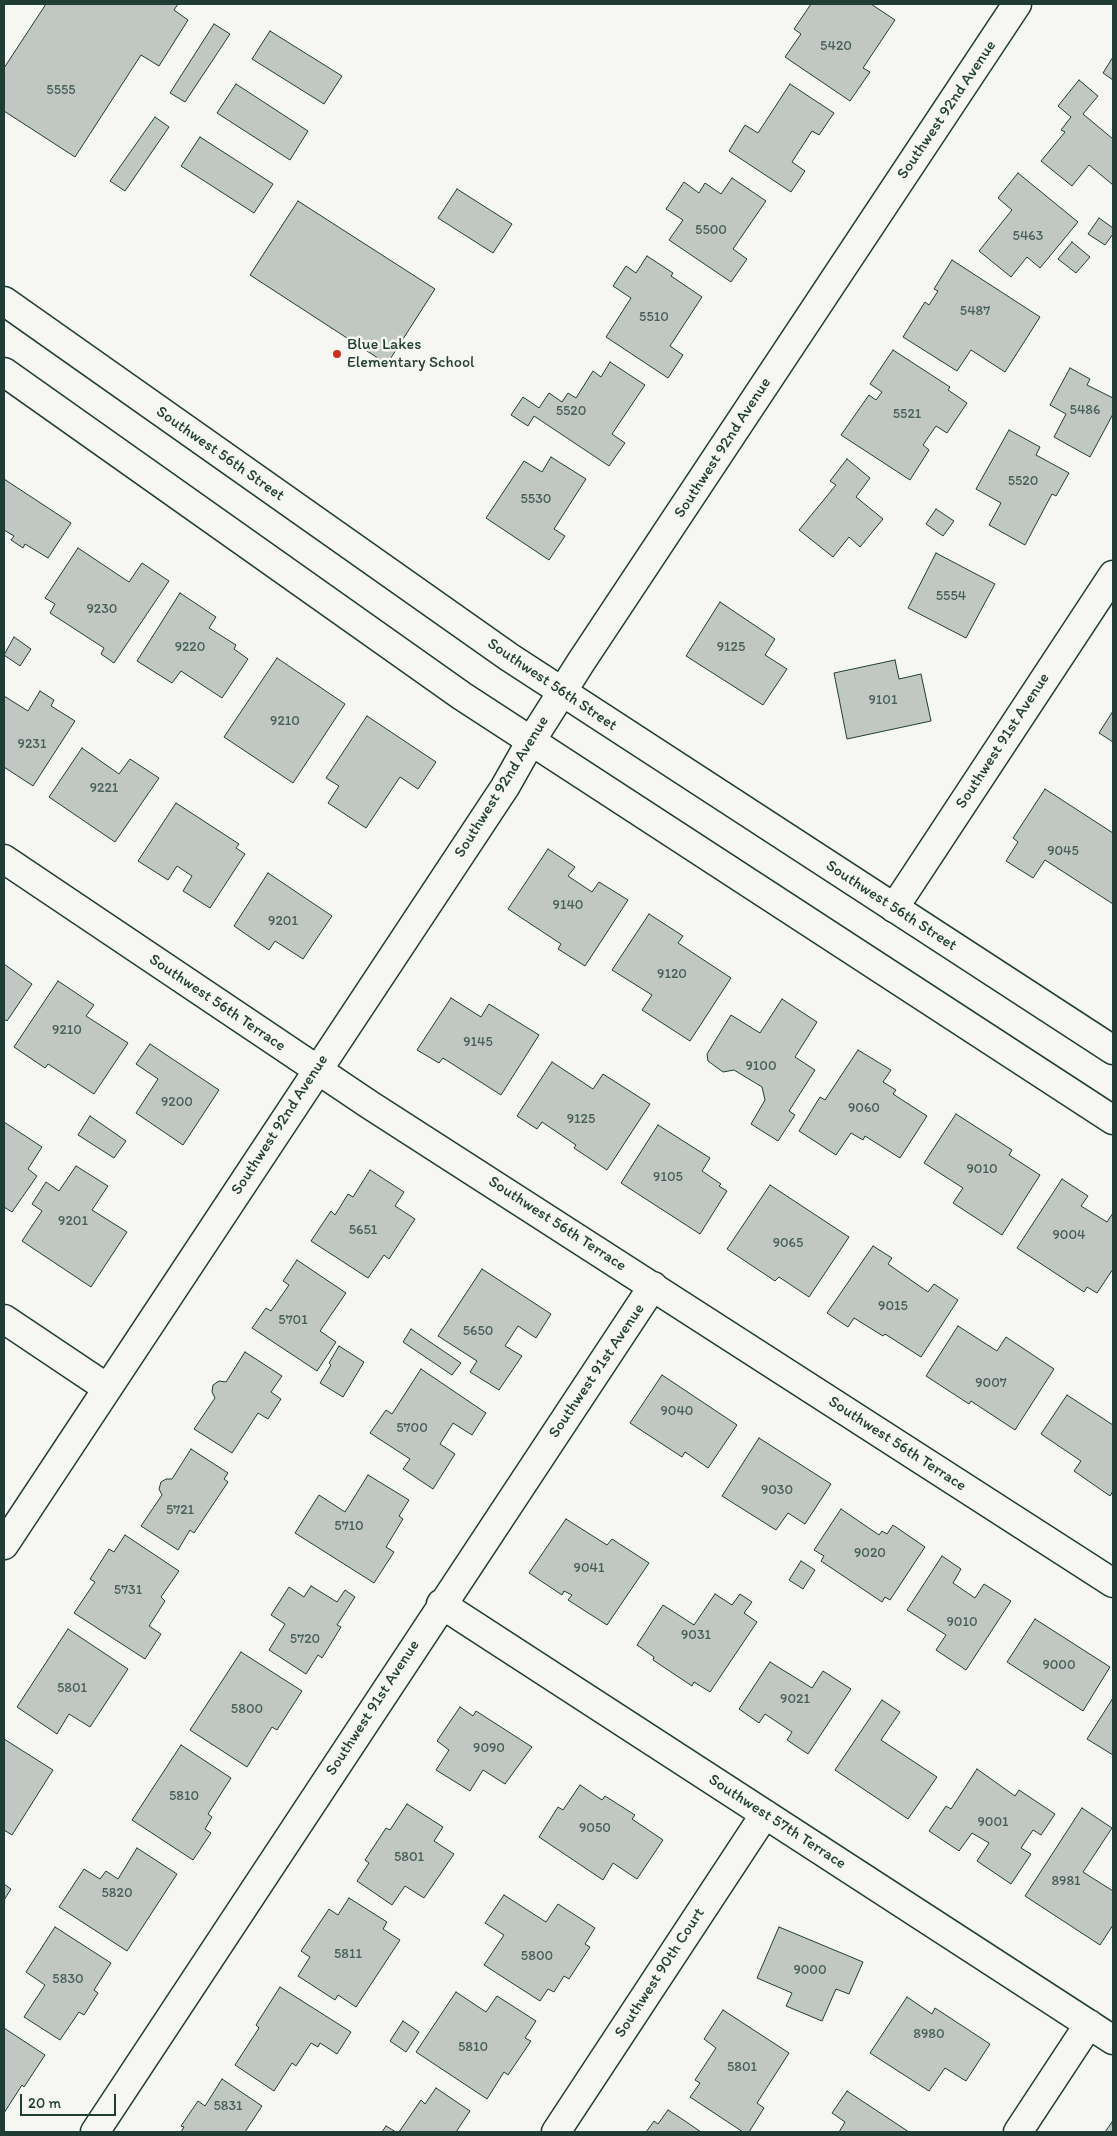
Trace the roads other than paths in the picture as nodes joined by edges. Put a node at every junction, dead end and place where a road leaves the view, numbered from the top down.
1 (1017, 4) edge
2 (4, 301) edge
3 (4, 372) edge
4 (1113, 575) edge
5 (562, 692) junction
6 (531, 742) junction
7 (4, 859) edge
8 (894, 908) junction
9 (1113, 1050) edge
10 (317, 1069) junction
11 (1113, 1120) edge
12 (653, 1286) junction
13 (4, 1319) edge
14 (107, 1388) junction
15 (4, 1545) edge
16 (1113, 1584) edge
17 (441, 1604) junction
18 (765, 1814) junction
19 (1089, 2024) junction
20 (1113, 2040) edge
21 (95, 2132) edge
22 (556, 2132) edge
23 (1018, 2132) edge

1 - 5 street, Southwest 92nd Avenue
2 - 5 street, Southwest 56th Street
3 - 6 street
4 - 8 street, Southwest 91st Avenue
5 - 6 street, Southwest 92nd Avenue
5 - 8 street, Southwest 56th Street
6 - 10 street, Southwest 92nd Avenue
6 - 11 street
7 - 10 street, Southwest 56th Terrace
8 - 9 street, Southwest 56th Street
10 - 12 street, Southwest 56th Terrace
10 - 14 street, Southwest 92nd Avenue
12 - 16 street, Southwest 56th Terrace
12 - 17 street, Southwest 91st Avenue
13 - 14 street
14 - 15 street, Southwest 92nd Avenue
17 - 18 street, Southwest 57th Terrace
17 - 21 street, Southwest 91st Avenue
18 - 19 street, Southwest 57th Terrace
18 - 22 street, Southwest 90th Court
19 - 20 street, Southwest 57th Terrace
19 - 23 street

